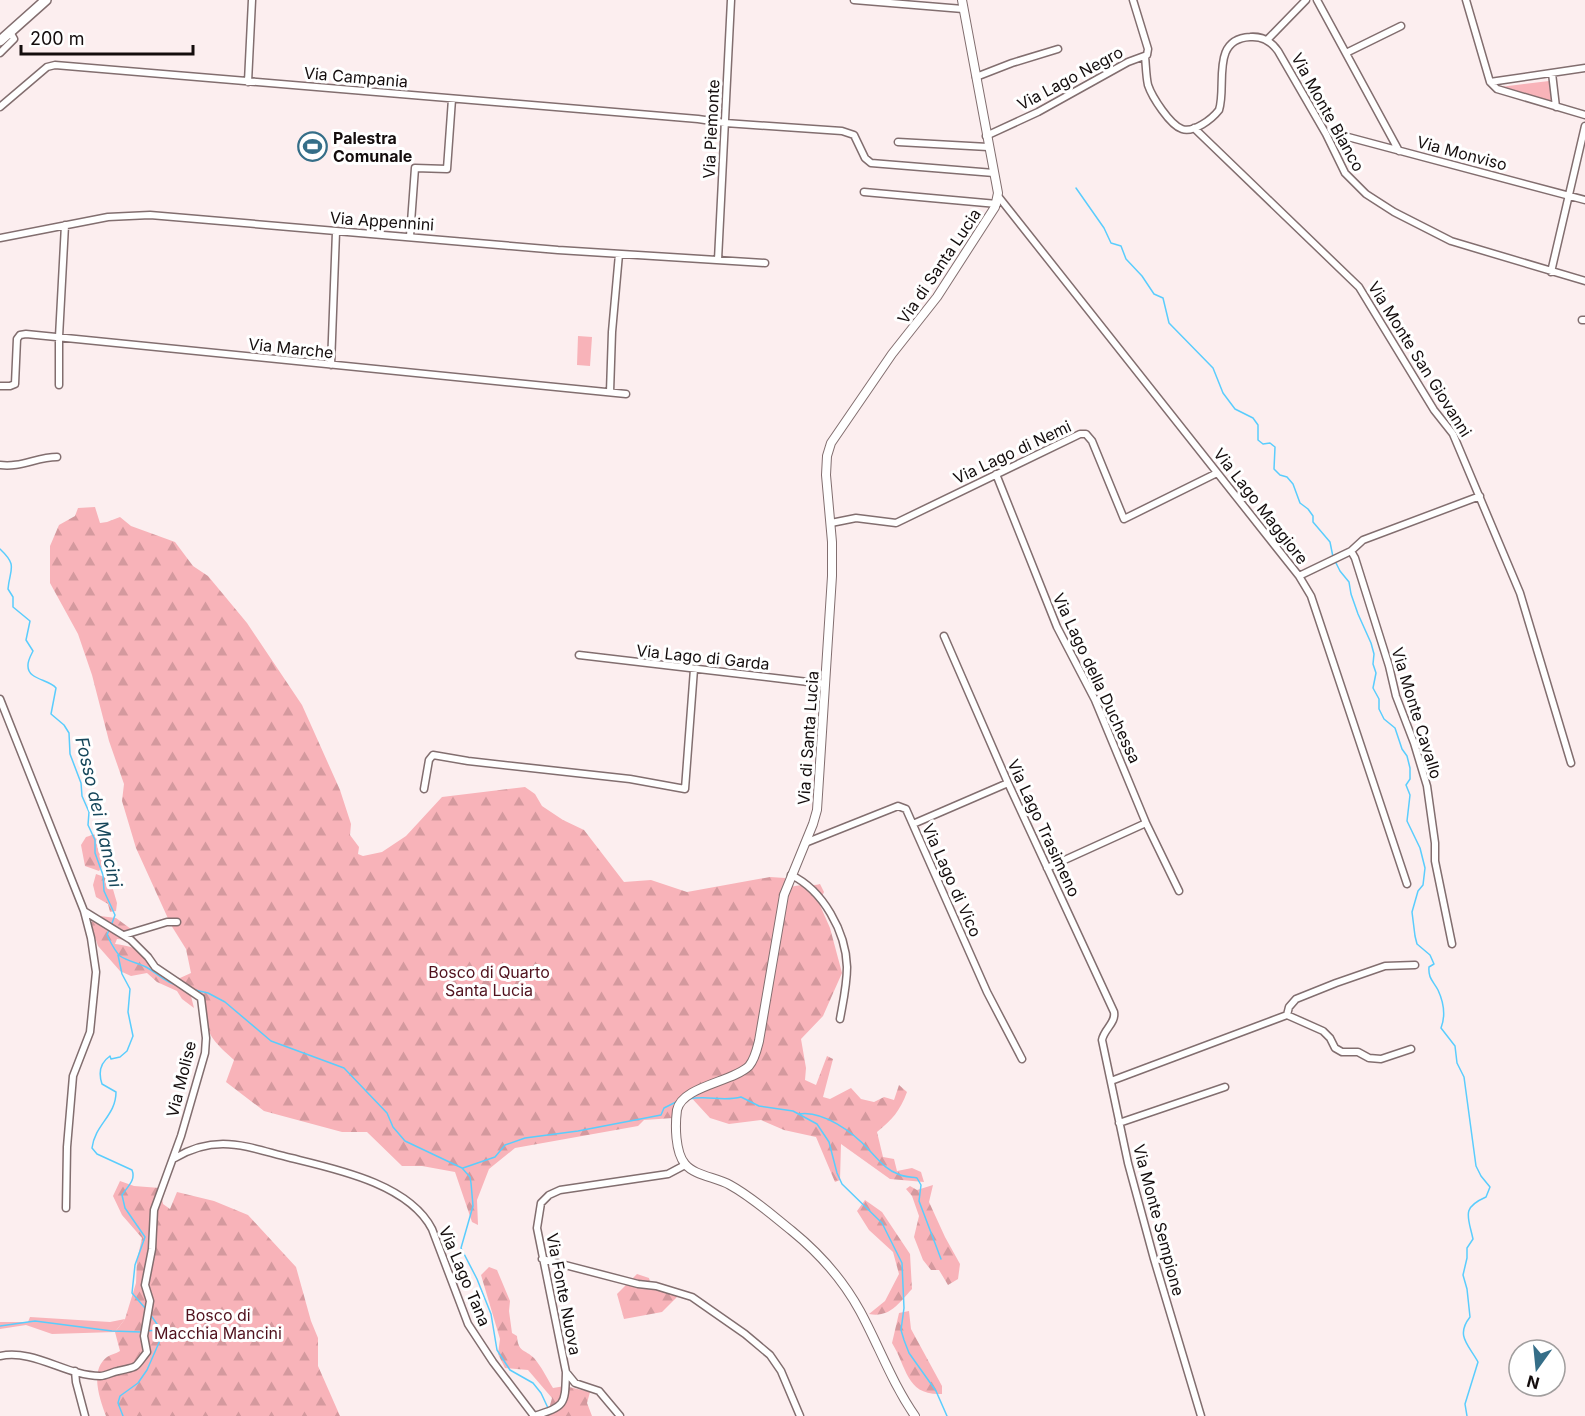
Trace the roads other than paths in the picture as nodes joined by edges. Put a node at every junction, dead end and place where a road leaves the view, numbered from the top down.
1 (46, 0) edge
2 (252, 0) edge
3 (731, 0) edge
4 (854, 0) edge
5 (1133, 0) edge
6 (1306, 0) edge
7 (1317, 0) edge
8 (1466, 0) edge
9 (962, 4) edge
10 (1401, 26) dead end
11 (10, 32) junction
12 (1267, 40) junction
13 (0, 41) edge
14 (1058, 49) dead end
15 (0, 53) edge
16 (1346, 53) junction
17 (1145, 56) junction
18 (1585, 68) edge
19 (1552, 73) junction
20 (976, 77) junction
21 (248, 82) junction
22 (1492, 84) junction
23 (452, 99) junction
24 (1556, 106) junction
25 (0, 107) edge
26 (1585, 115) edge
27 (725, 123) junction
28 (1585, 126) edge
29 (1194, 128) junction
30 (1333, 133) dead end
31 (986, 136) junction
32 (898, 142) dead end
33 (988, 147) junction
34 (1399, 151) junction
35 (994, 174) junction
36 (864, 192) dead end
37 (1569, 196) junction
38 (998, 200) junction
39 (1585, 200) edge
40 (65, 225) junction
41 (336, 232) junction
42 (410, 236) junction
43 (0, 238) edge
44 (619, 254) junction
45 (718, 260) junction
46 (765, 263) dead end
47 (1551, 272) junction
48 (1585, 281) edge
49 (59, 337) junction
50 (331, 365) junction
51 (59, 385) dead end
52 (0, 386) edge
53 (610, 392) junction
54 (626, 394) dead end
55 (57, 457) dead end
56 (0, 465) edge
57 (1217, 473) junction
58 (996, 474) junction
59 (1480, 496) junction
60 (831, 523) junction
61 (1351, 551) junction
62 (1299, 576) junction
63 (944, 636) dead end
64 (579, 655) dead end
65 (694, 669) junction
66 (825, 684) junction
67 (0, 699) edge
68 (1570, 763) dead end
69 (1008, 783) junction
70 (424, 789) dead end
71 (1146, 823) junction
72 (913, 824) junction
73 (805, 843) junction
74 (1047, 868) junction
75 (791, 874) junction
76 (1407, 885) dead end
77 (1179, 891) dead end
78 (84, 911) junction
79 (177, 922) dead end
80 (124, 935) junction
81 (1452, 944) dead end
82 (1415, 965) dead end
83 (1287, 1015) junction
84 (840, 1019) dead end
85 (1107, 1029) joint
86 (1411, 1049) dead end
87 (1022, 1059) dead end
88 (1111, 1080) junction
89 (1225, 1087) dead end
90 (1119, 1123) junction
91 (174, 1158) junction
92 (686, 1165) junction
93 (66, 1208) dead end
94 (542, 1259) junction
95 (0, 1356) edge
96 (75, 1371) junction
97 (566, 1372) junction
98 (536, 1415) edge
99 (84, 1416) edge
100 (620, 1416) edge
101 (800, 1416) edge
102 (915, 1416) edge
103 (1201, 1416) edge

1 - 11 main road
2 - 21 street
3 - 27 street, Via Piemonte
4 - 9 street
5 - 17 street, Via Lago Negro
6 - 12 street
7 - 16 street
8 - 22 street
9 - 20 street, Via di Santa Lucia
10 - 16 street
11 - 13 main road
11 - 15 street
12 - 29 street
12 - 47 street, Via Monte Bianco
14 - 20 street
16 - 34 street
17 - 29 street
17 - 31 street, Via Lago Negro
18 - 19 street
19 - 22 street
19 - 24 street
20 - 31 street, Via di Santa Lucia
21 - 23 street, Via Campania
21 - 25 street, Via Campania
22 - 24 street
23 - 27 street, Via Campania
23 - 42 street
24 - 26 street
27 - 35 street, Via Campania
27 - 45 street, Via Piemonte
28 - 37 street
29 - 59 street, Via Monte San Giovanni
30 - 34 street, Via Monviso
31 - 33 street, Via di Santa Lucia
32 - 33 street
33 - 35 street, Via di Santa Lucia
34 - 37 street, Via Monviso
35 - 38 street, Via di Santa Lucia
36 - 38 street
37 - 39 street, Via Monviso
37 - 47 street
38 - 57 street, Via Lago Maggiore
38 - 60 street, Via di Santa Lucia
40 - 41 street, Via Appennini
40 - 43 street, Via Appennini
40 - 49 street
41 - 42 street, Via Appennini
41 - 50 street
42 - 44 street, Via Appennini
44 - 45 street, Via Appennini
44 - 53 street
45 - 46 street, Via Appennini
47 - 48 street, Via Monte Bianco
49 - 50 street, Via Marche
49 - 51 street
49 - 52 street, Via Marche
50 - 53 street, Via Marche
53 - 54 street, Via Marche
55 - 56 street
57 - 58 street, Via Lago di Nemi
57 - 62 street, Via Lago Maggiore
58 - 60 street, Via Lago di Nemi
58 - 71 street, Via Lago della Duchessa
59 - 61 street
59 - 68 street, Via Monte San Giovanni
60 - 66 street, Via di Santa Lucia
61 - 62 street
61 - 81 street, Via Monte Cavallo
62 - 76 street, Via Lago Maggiore
63 - 69 street, Via Lago Trasimeno
64 - 65 street, Via Lago di Garda
65 - 66 street, Via Lago di Garda
65 - 70 street
66 - 73 street, Via di Santa Lucia
67 - 78 street
69 - 72 street
69 - 74 street, Via Lago Trasimeno
71 - 74 street
71 - 77 street, Via Lago della Duchessa
72 - 73 street, Via Lago di Vico
72 - 87 street, Via Lago di Vico
73 - 75 street, Via di Santa Lucia
74 - 85 street, Via Lago Trasimeno
75 - 84 street
75 - 92 street, Via di Santa Lucia
78 - 80 street, Via Molise
78 - 93 street
79 - 80 street
80 - 91 street, Via Molise
82 - 83 street
83 - 86 street
83 - 88 street
85 - 88 street, Via Monte Sempione
88 - 90 street, Via Monte Sempione
89 - 90 street
90 - 103 street, Via Monte Sempione
91 - 96 street, Via Molise
91 - 98 street, Via Lago Tana
92 - 94 street, Via Fonte Nuova
92 - 102 street
94 - 97 street, Via Fonte Nuova
94 - 101 street
95 - 96 street
96 - 99 street
97 - 98 street, Via Fonte Nuova
97 - 100 street

